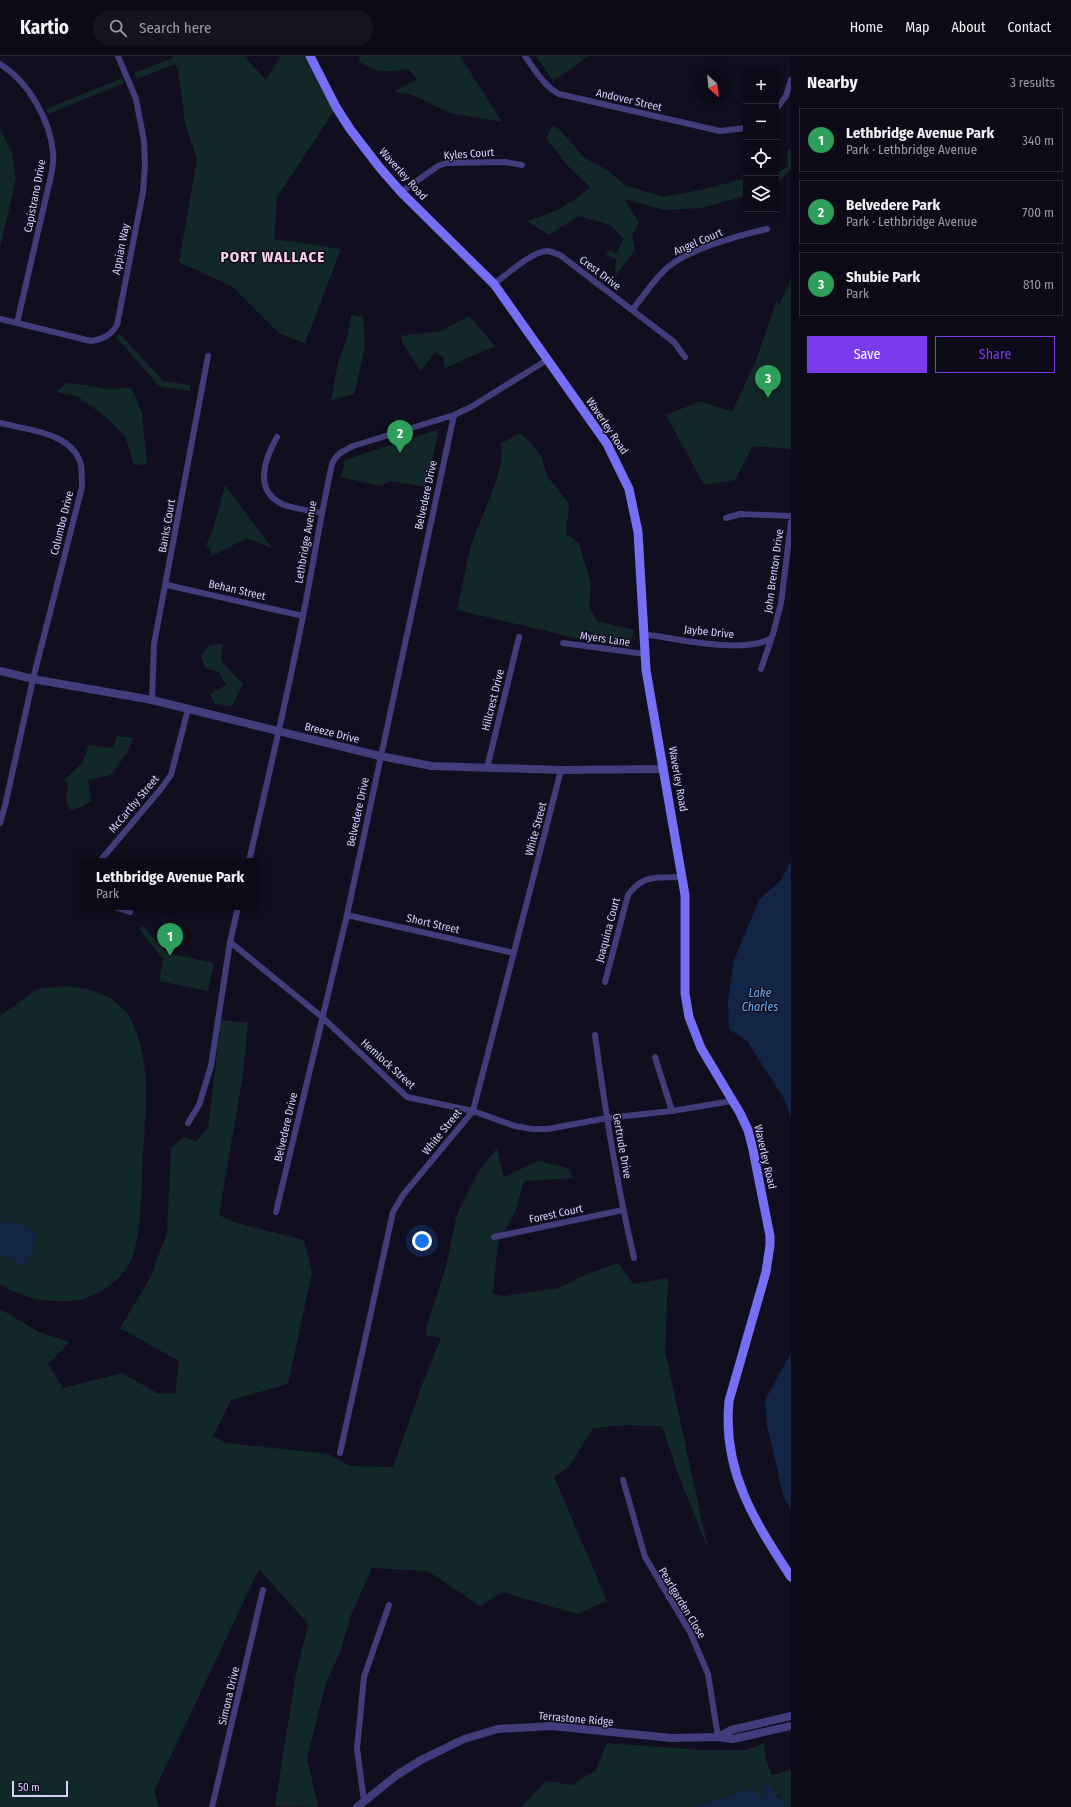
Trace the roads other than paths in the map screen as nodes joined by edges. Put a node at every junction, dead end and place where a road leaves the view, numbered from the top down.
1 (118, 56) edge
2 (310, 56) edge
3 (525, 56) edge
4 (0, 64) edge
5 (791, 80) edge
6 (779, 105) edge
7 (743, 128) edge
8 (522, 165) dead end
9 (401, 192) junction
10 (767, 229) dead end
11 (494, 284) junction
12 (632, 310) junction
13 (0, 319) edge
14 (17, 323) junction
15 (208, 356) dead end
16 (686, 357) dead end
17 (547, 360) junction
18 (454, 415) junction
19 (0, 423) edge
20 (277, 437) dead end
21 (322, 513) junction
22 (791, 516) edge
23 (726, 518) dead end
24 (791, 522) edge
25 (166, 585) junction
26 (303, 616) junction
27 (643, 634) junction
28 (519, 637) dead end
29 (771, 638) junction
30 (562, 643) dead end
31 (645, 654) junction
32 (761, 669) dead end
33 (0, 671) edge
34 (33, 679) junction
35 (152, 700) junction
36 (188, 709) junction
37 (279, 730) junction
38 (380, 756) junction
39 (487, 768) junction
40 (664, 768) junction
41 (561, 770) junction
42 (3, 805) edge
43 (0, 823) edge
44 (103, 858) edge
45 (250, 858) edge
46 (682, 877) junction
47 (124, 910) edge
48 (237, 910) edge
49 (130, 912) dead end
50 (347, 915) junction
51 (230, 942) junction
52 (514, 953) junction
53 (605, 982) dead end
54 (322, 1017) junction
55 (595, 1035) dead end
56 (655, 1057) dead end
57 (732, 1101) junction
58 (473, 1111) junction
59 (672, 1111) junction
60 (606, 1118) junction
61 (188, 1123) dead end
62 (623, 1210) junction
63 (276, 1212) dead end
64 (494, 1237) dead end
65 (634, 1258) dead end
66 (340, 1453) dead end
67 (624, 1480) dead end
68 (791, 1577) edge
69 (263, 1590) dead end
70 (389, 1605) dead end
71 (791, 1716) edge
72 (791, 1726) edge
73 (718, 1737) junction
74 (364, 1801) junction
75 (212, 1807) edge
76 (357, 1807) edge

1 - 14 street, Appian Way
2 - 9 main road, Waverley Road
3 - 7 street, Andover Street
4 - 14 street, Capistrano Drive
5 - 6 street
8 - 9 street, Kyles Court
9 - 11 main road, Waverley Road
10 - 12 street, Angel Court
11 - 12 street, Crest Drive
11 - 17 main road, Waverley Road
12 - 16 street, Crest Drive
13 - 14 street, Appian Way
15 - 25 street, Banks Court
17 - 18 street, Lethbridge Avenue
17 - 27 main road, Waverley Road
18 - 21 street, Lethbridge Avenue
18 - 38 street, Belvedere Drive
19 - 34 street, Columbo Drive
20 - 21 street
21 - 26 street, Lethbridge Avenue
22 - 23 street
24 - 29 street, John Brenton Drive
25 - 26 street, Behan Street
25 - 35 street, Banks Court
26 - 37 street, Lethbridge Avenue
27 - 29 street, Jaybe Drive
27 - 31 main road, Waverley Road
28 - 39 street, Hillcrest Drive
29 - 32 street, John Brenton Drive
30 - 31 street, Myers Lane
31 - 40 main road, Waverley Road
33 - 34 street, Breeze Drive
34 - 35 street, Breeze Drive
34 - 42 street, Columbo Drive
35 - 36 street, Breeze Drive
36 - 37 street, Breeze Drive
36 - 44 street, McCarthy Street
37 - 38 street, Breeze Drive
37 - 45 street, Lethbridge Avenue
38 - 39 street, Breeze Drive
38 - 50 street, Belvedere Drive
39 - 41 street, Breeze Drive
40 - 41 street, Breeze Drive
40 - 46 main road, Waverley Road
41 - 52 street, White Street
42 - 43 street, Columbo Drive
46 - 53 street, Joaquina Court
46 - 57 main road, Waverley Road
47 - 49 street
48 - 51 street
50 - 52 street, Short Street
50 - 54 street, Belvedere Drive
51 - 54 street, Hemlock Street
51 - 61 street
52 - 58 street, White Street
54 - 58 street, Hemlock Street
54 - 63 street, Belvedere Drive
55 - 60 street, Gertrude Drive
56 - 59 street
57 - 59 street, Hemlock Street
57 - 68 main road, Waverley Road
58 - 60 street, Hemlock Street
58 - 66 street, White Street
59 - 60 street, Hemlock Street
60 - 62 street, Gertrude Drive
62 - 64 street, Forest Court
62 - 65 street, Gertrude Drive
67 - 73 street, Pearlgarden Close
69 - 75 street, Simona Drive
70 - 74 street
71 - 73 street, Terrastone Ridge
72 - 73 street, Terrastone Ridge
73 - 74 street, Terrastone Ridge
74 - 76 street, Terrastone Ridge

